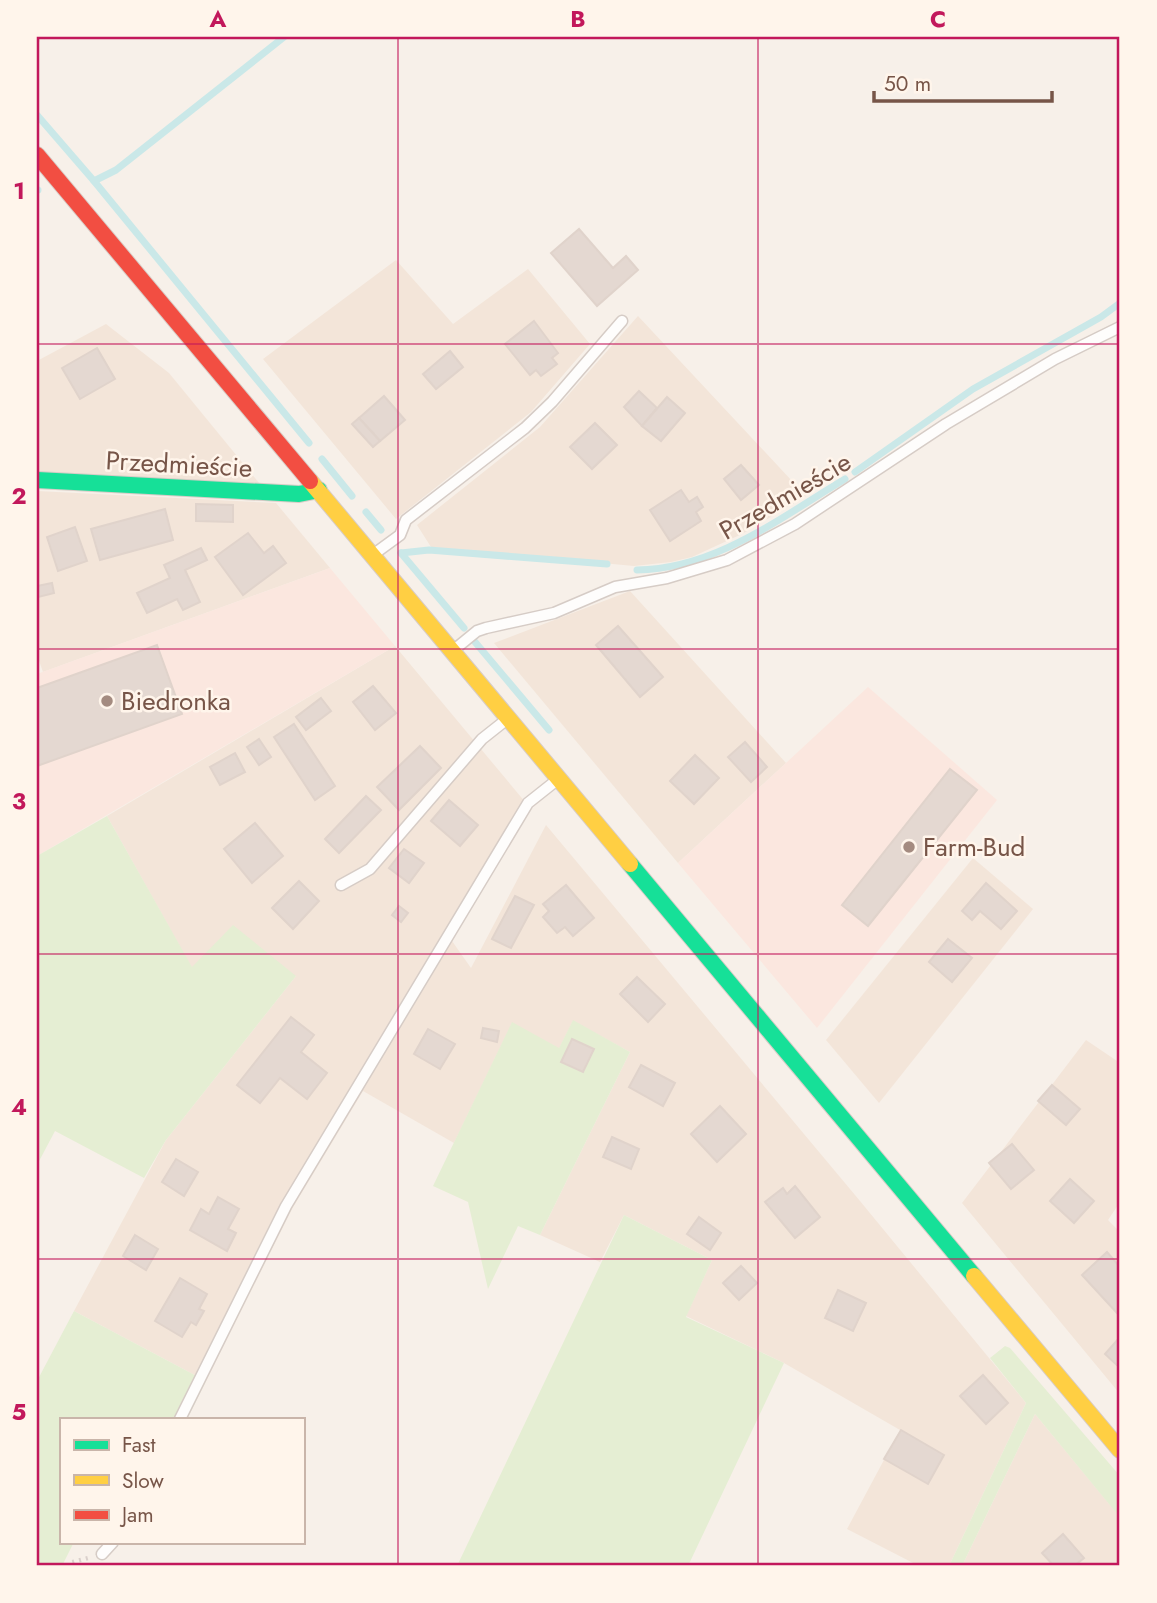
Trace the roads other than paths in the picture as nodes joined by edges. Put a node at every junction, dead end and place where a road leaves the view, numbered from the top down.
1 (37, 155) edge
2 (622, 321) dead end
3 (1120, 327) edge
4 (37, 480) edge
5 (319, 490) junction
6 (372, 555) junction
7 (452, 651) junction
8 (508, 718) junction
9 (559, 778) junction
10 (341, 885) dead end
11 (180, 1418) edge
12 (1120, 1450) edge
13 (111, 1544) edge
14 (102, 1554) dead end

1 - 5 main road
2 - 6 lane
3 - 7 lane, Przedmieście
4 - 5 main road, Przedmieście
5 - 6 main road
6 - 7 main road
7 - 8 main road
8 - 9 main road
8 - 10 lane
9 - 11 lane
9 - 12 main road
13 - 14 lane

